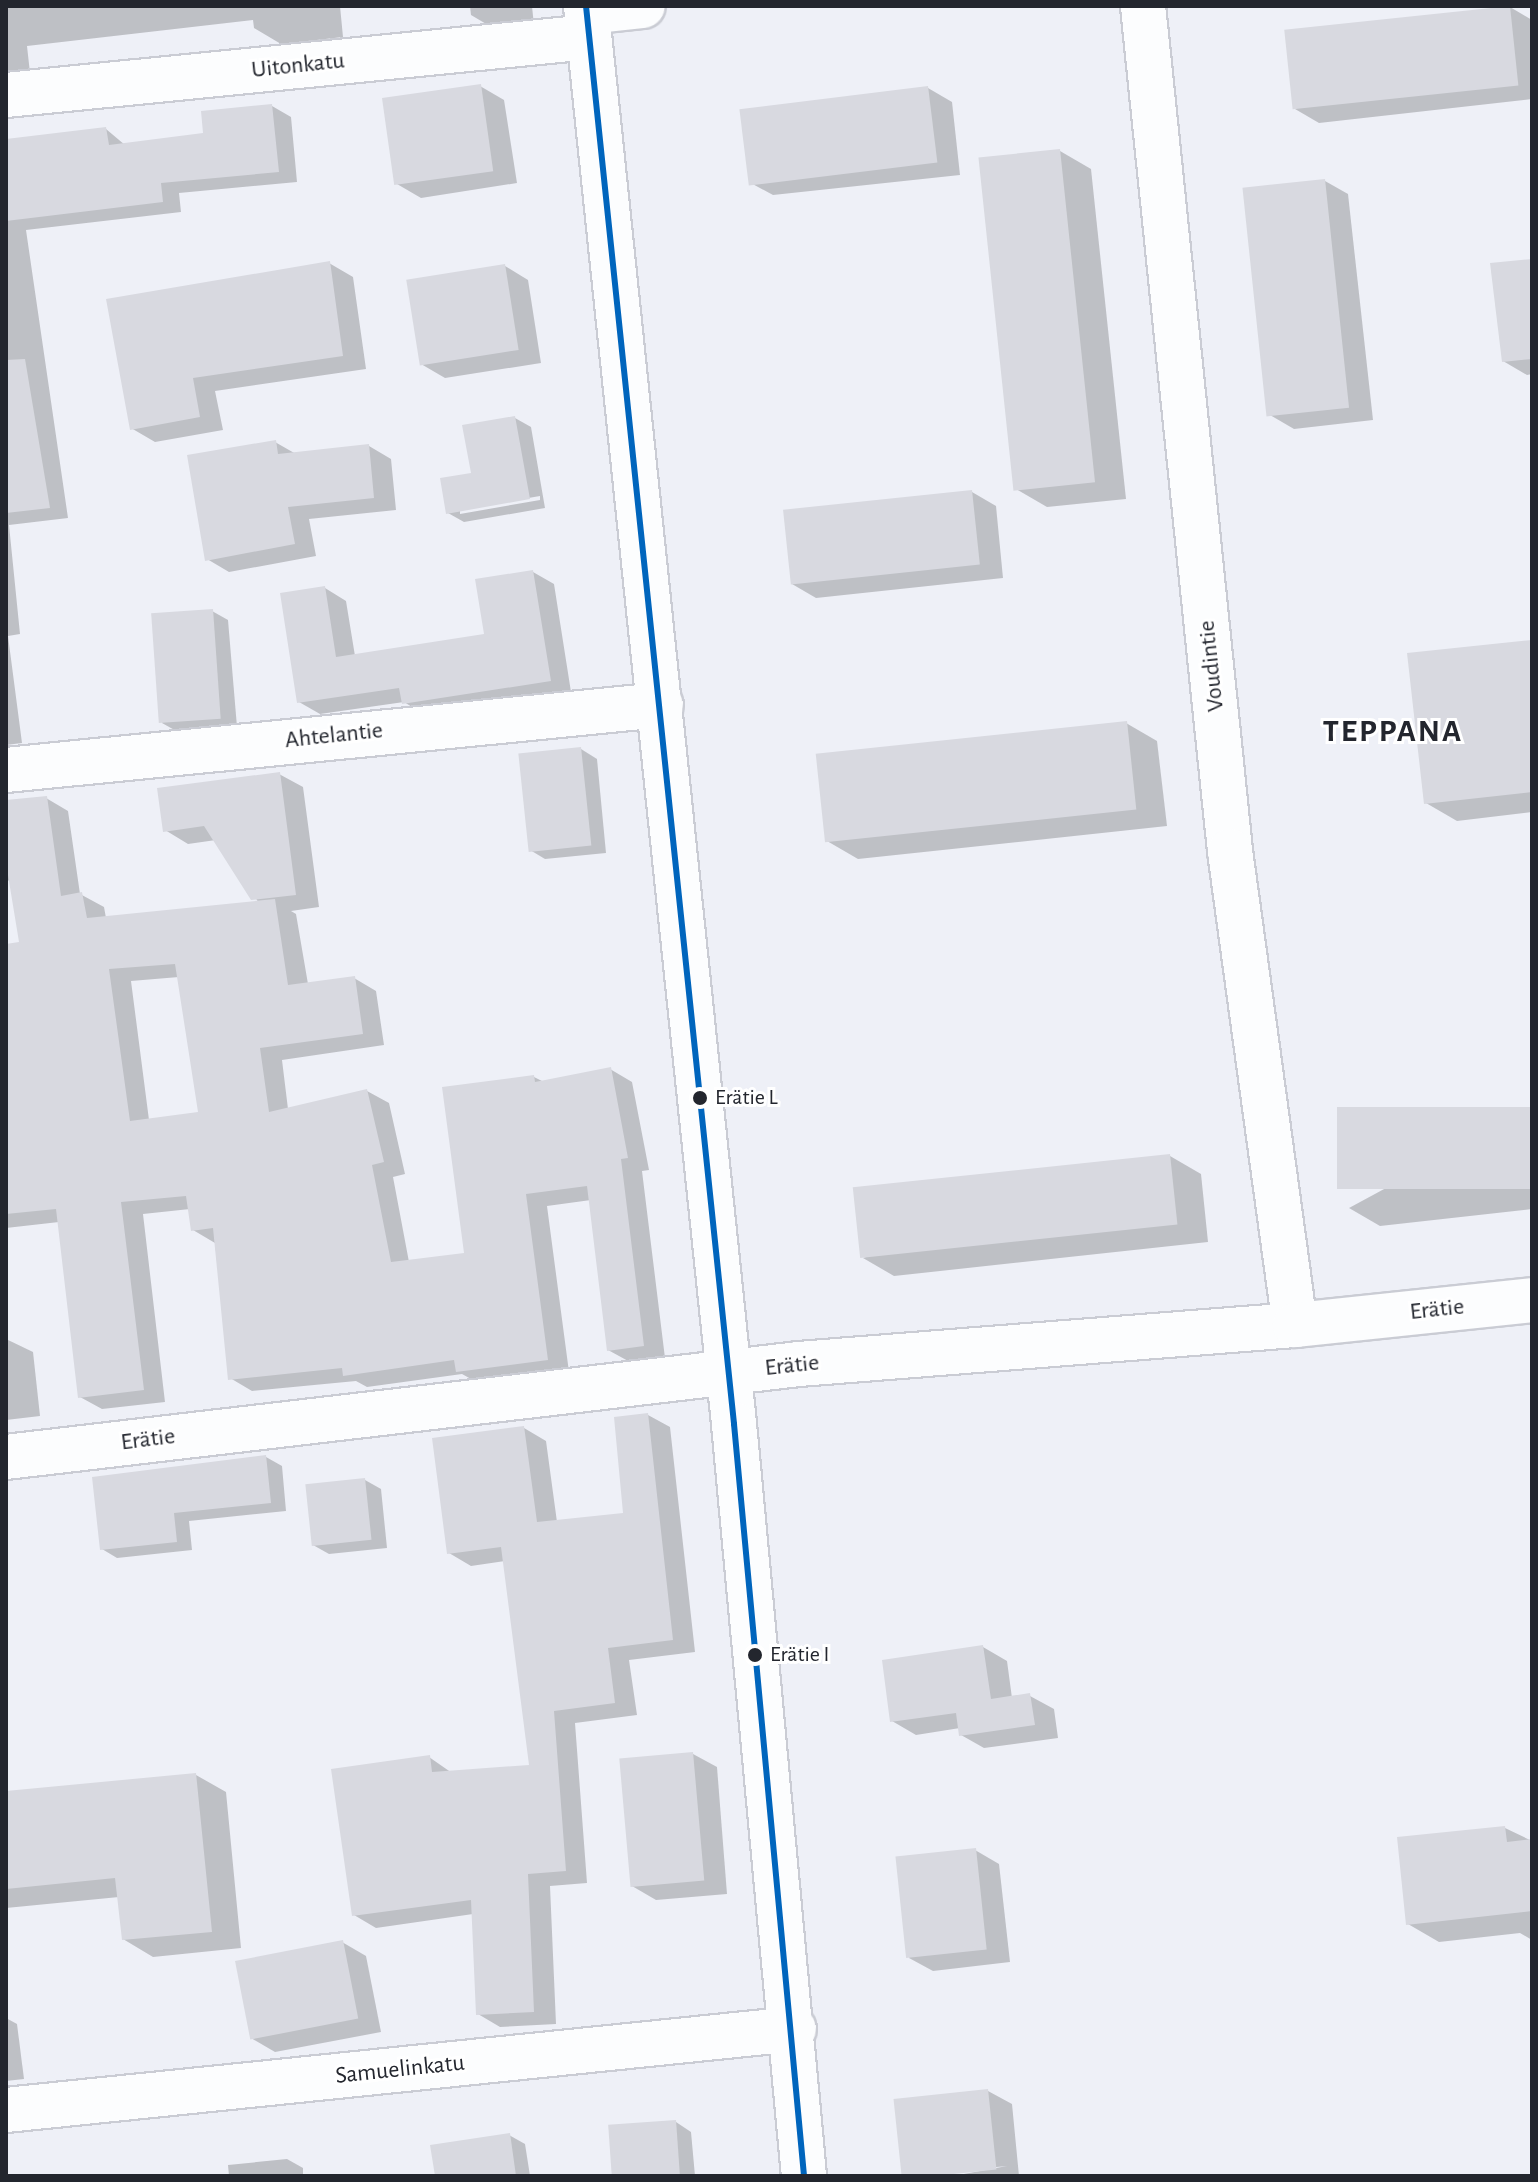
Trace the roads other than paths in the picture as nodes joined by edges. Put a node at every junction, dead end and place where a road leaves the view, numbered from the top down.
1 (643, 6) edge
2 (1143, 6) edge
3 (587, 18) edge
4 (6, 95) edge
5 (661, 705) junction
6 (6, 770) edge
7 (1532, 1300) edge
8 (1295, 1325) junction
9 (728, 1373) junction
10 (6, 1457) edge
11 (794, 2029) junction
12 (6, 2110) edge
13 (804, 2176) edge

1 - 3 street, Uitonkatu
2 - 8 street, Voudintie
3 - 4 street, Uitonkatu
3 - 5 street
5 - 6 street, Ahtelantie
5 - 9 street
7 - 8 street, Erätie
8 - 9 street, Erätie
9 - 10 street, Erätie
9 - 11 street
11 - 12 street, Samuelinkatu
11 - 13 street

